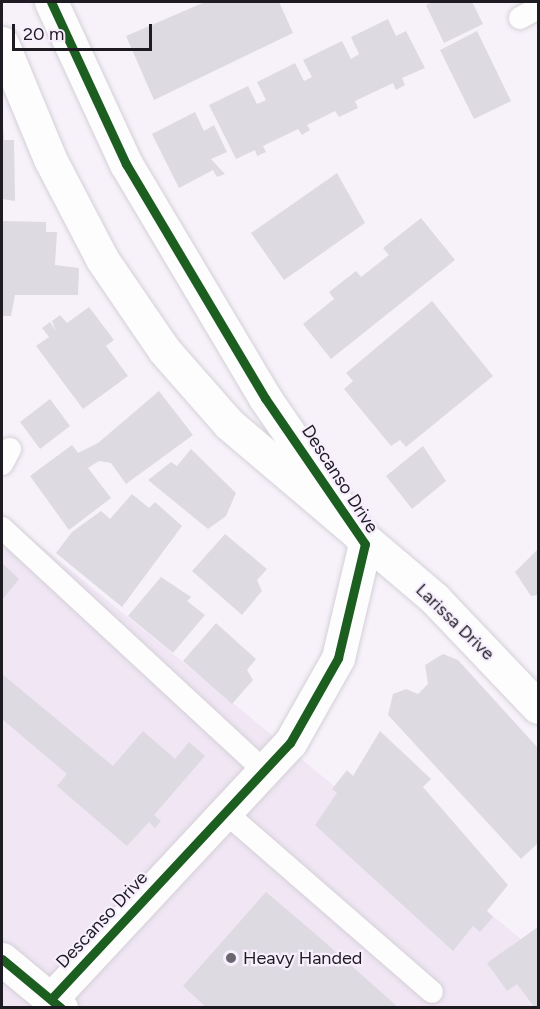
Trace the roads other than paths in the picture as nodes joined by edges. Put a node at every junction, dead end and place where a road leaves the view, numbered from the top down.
1 (51, 2) edge
2 (2, 43) edge
3 (2, 528) edge
4 (365, 544) junction
5 (538, 707) edge
6 (264, 771) junction
7 (225, 812) junction
8 (2, 959) edge
9 (432, 992) dead end
10 (56, 1003) edge

1 - 4 street, Descanso Drive
2 - 4 street, Descanso Drive
3 - 6 lane
4 - 5 street, Larissa Drive
4 - 6 street, Descanso Drive
6 - 7 street, Descanso Drive
7 - 9 lane
7 - 10 street, Descanso Drive
8 - 10 street

